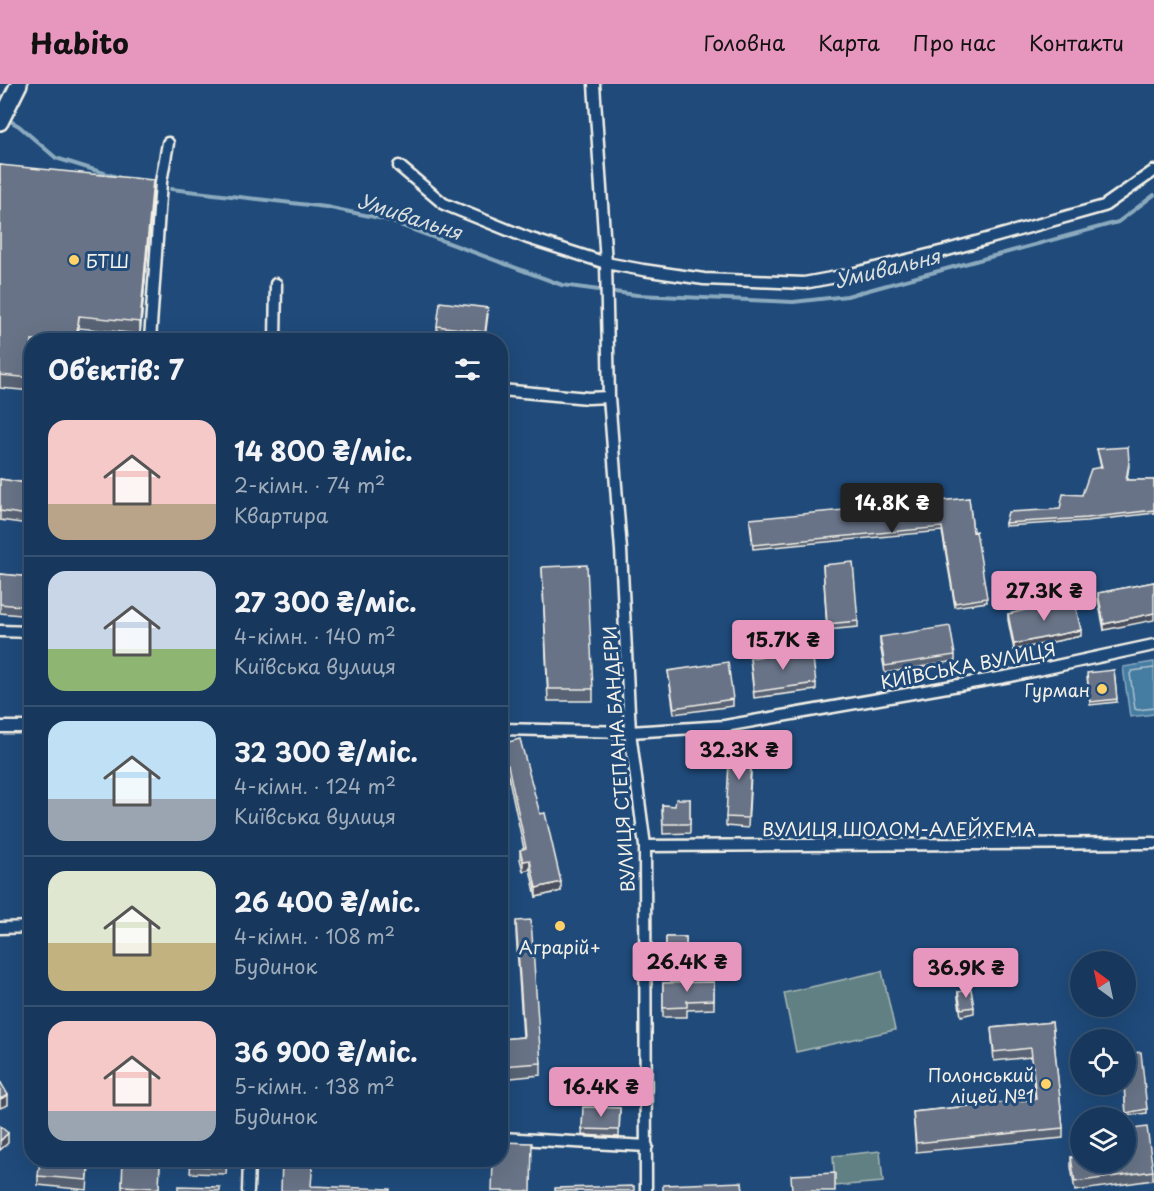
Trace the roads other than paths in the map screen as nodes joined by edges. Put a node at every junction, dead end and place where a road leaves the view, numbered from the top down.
1 (19, 84) edge
2 (594, 84) edge
3 (0, 122) edge
4 (168, 143) dead end
5 (399, 166) dead end
6 (1154, 171) edge
7 (606, 263) junction
8 (276, 284) dead end
9 (150, 333) edge
10 (275, 333) edge
11 (508, 391) edge
12 (609, 397) junction
13 (0, 632) edge
14 (24, 632) edge
15 (1154, 645) edge
16 (0, 727) edge
17 (24, 727) edge
18 (508, 729) edge
19 (630, 732) junction
20 (1154, 843) edge
21 (645, 846) junction
22 (24, 927) edge
23 (0, 928) edge
24 (508, 1138) edge
25 (647, 1146) junction
26 (249, 1167) edge
27 (248, 1191) edge
28 (646, 1191) edge

1 - 3 main road
2 - 7 street, ВУЛИЦЯ СТЕПАНА БАНДЕРИ
4 - 9 street
5 - 7 street
6 - 7 street
7 - 12 street, ВУЛИЦЯ СТЕПАНА БАНДЕРИ
8 - 10 street
11 - 12 street
12 - 19 street, ВУЛИЦЯ СТЕПАНА БАНДЕРИ
13 - 14 street
15 - 19 street, КИЇВСЬКА ВУЛИЦЯ
16 - 17 street
18 - 19 street, КИЇВСЬКА ВУЛИЦЯ
19 - 21 street, ВУЛИЦЯ СТЕПАНА БАНДЕРИ
20 - 21 street, ВУЛИЦЯ ШОЛОМ-АЛЕЙХЕМА
21 - 25 street, ВУЛИЦЯ СТЕПАНА БАНДЕРИ
22 - 23 street
24 - 25 street
25 - 28 street, ВУЛИЦЯ СТЕПАНА БАНДЕРИ
26 - 27 street

